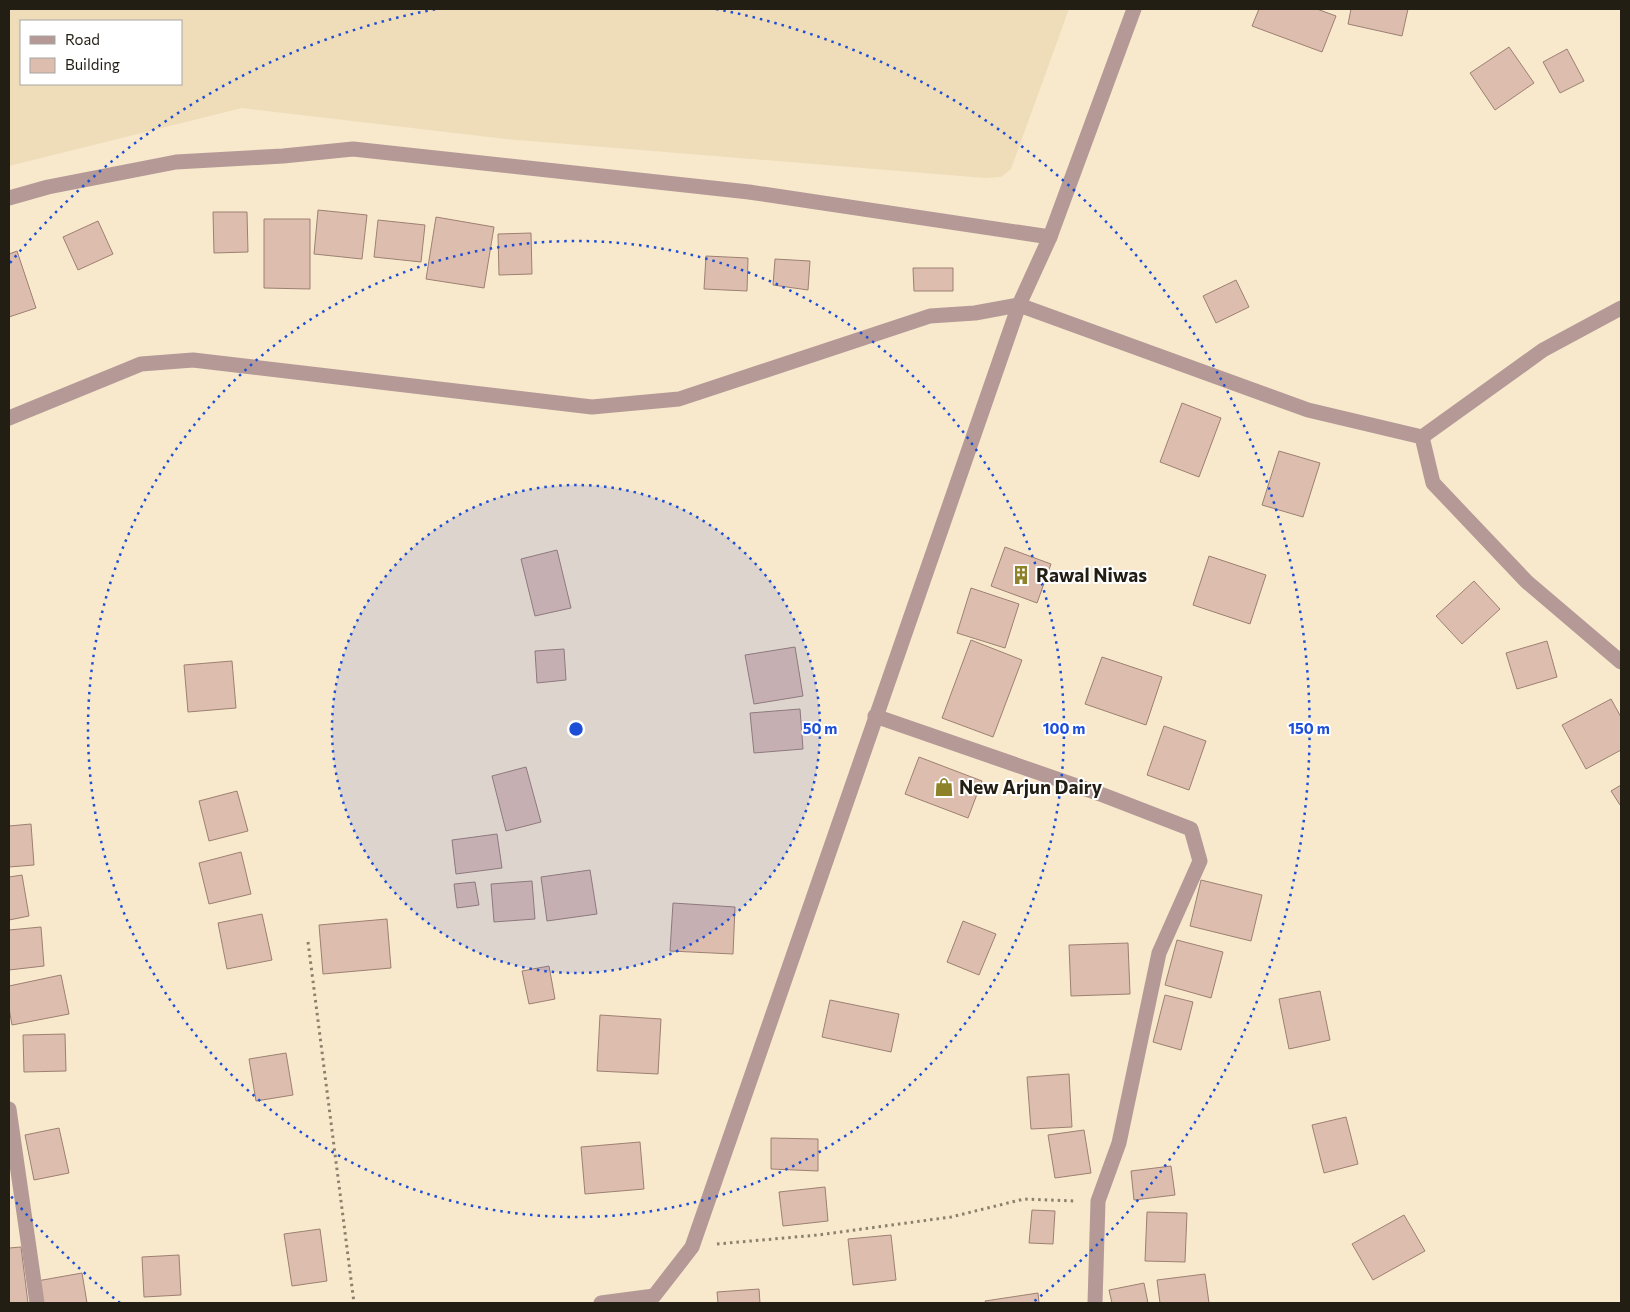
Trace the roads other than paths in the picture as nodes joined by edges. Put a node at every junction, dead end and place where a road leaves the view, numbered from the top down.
1 (1134, 9) edge
2 (9, 198) edge
3 (1050, 237) junction
4 (1019, 305) junction
5 (1621, 308) edge
6 (9, 418) edge
7 (1422, 437) junction
8 (1621, 662) edge
9 (875, 716) junction
10 (9, 1109) edge
11 (657, 1300) edge
12 (37, 1303) edge
13 (601, 1303) edge
14 (1095, 1303) edge

1 - 3 street
2 - 3 street
3 - 4 street
4 - 6 street
4 - 7 street
4 - 9 street
5 - 7 street
7 - 8 street
9 - 11 street
9 - 14 street
10 - 12 street
11 - 13 street

